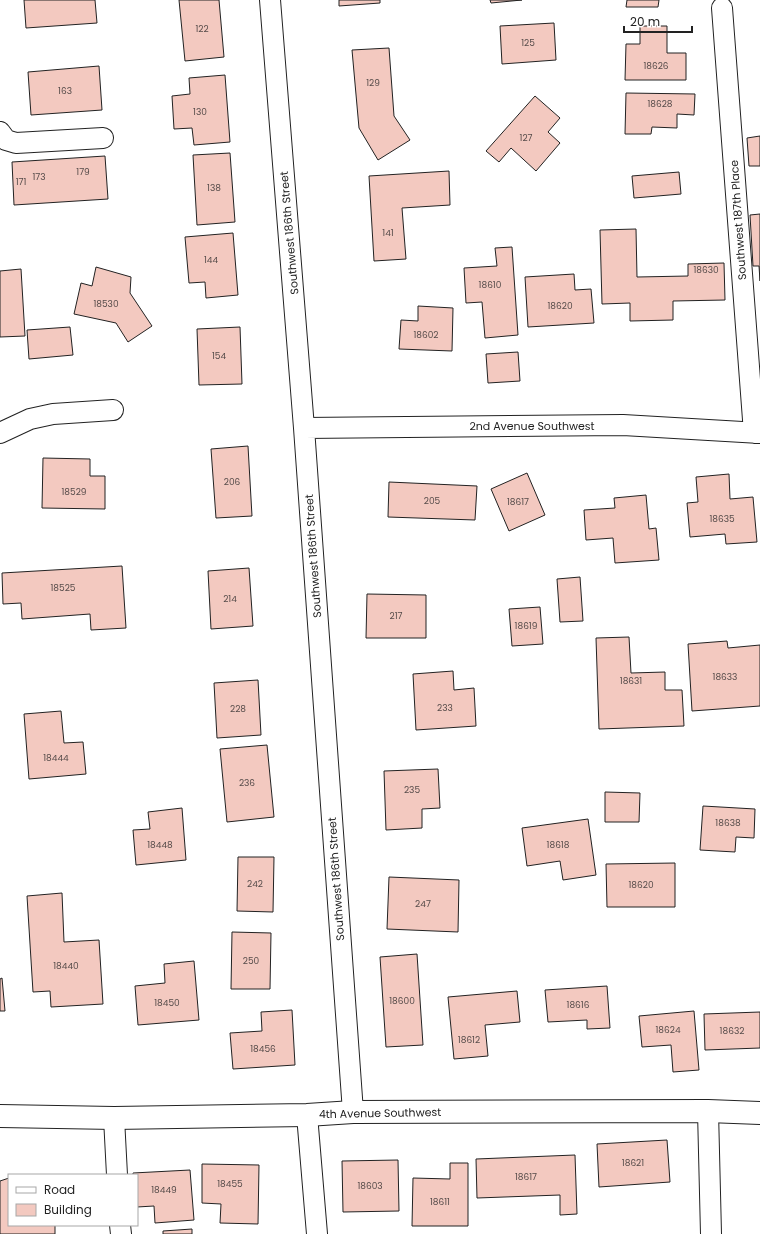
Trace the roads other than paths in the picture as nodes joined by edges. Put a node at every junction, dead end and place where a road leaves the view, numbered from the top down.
1 (270, 0) edge
2 (722, 8) dead end
3 (0, 132) edge
4 (103, 138) dead end
5 (113, 410) dead end
6 (304, 428) junction
7 (757, 433) edge
8 (0, 434) edge
9 (708, 1111) junction
10 (353, 1112) junction
11 (760, 1112) edge
12 (307, 1115) junction
13 (0, 1116) edge
14 (114, 1118) junction
15 (117, 1174) edge
16 (317, 1234) edge
17 (711, 1234) edge

1 - 6 street, Southwest 186th Street
2 - 7 street, Southwest 187th Place
3 - 4 street
5 - 8 street
6 - 7 street, 2nd Avenue Southwest
6 - 10 street, Southwest 186th Street
9 - 10 street, 4th Avenue Southwest
9 - 11 street, 4th Avenue Southwest
9 - 17 street
10 - 12 street, 4th Avenue Southwest
12 - 14 street, 4th Avenue Southwest
12 - 16 street
13 - 14 street, 4th Avenue Southwest
14 - 15 street

